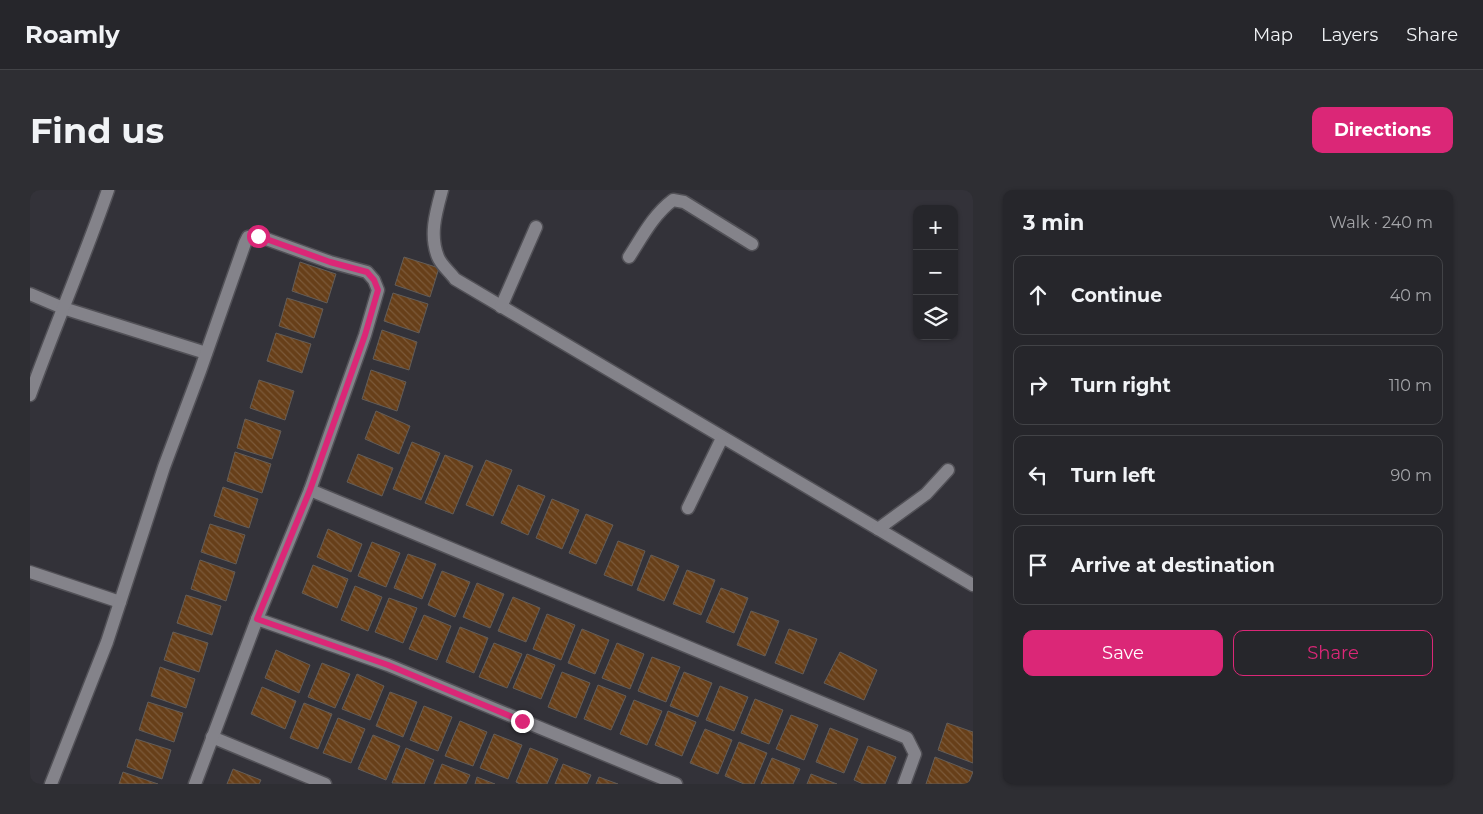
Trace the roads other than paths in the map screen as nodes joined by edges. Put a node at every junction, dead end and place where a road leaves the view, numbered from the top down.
1 (108, 190) edge
2 (442, 190) edge
3 (536, 227) dead end
4 (752, 244) dead end
5 (629, 257) dead end
6 (30, 294) edge
7 (501, 307) junction
8 (63, 308) junction
9 (206, 353) junction
10 (30, 395) edge
11 (722, 438) junction
12 (948, 470) dead end
13 (310, 490) junction
14 (688, 508) dead end
15 (878, 530) junction
16 (30, 572) edge
17 (973, 585) edge
18 (120, 602) junction
19 (257, 619) junction
20 (212, 737) junction
21 (50, 784) edge
22 (196, 784) edge
23 (325, 784) edge
24 (676, 784) edge
25 (904, 784) edge

1 - 8 street
2 - 7 street
3 - 7 street
4 - 5 street
6 - 8 street
7 - 11 street
8 - 9 street
8 - 10 street
9 - 13 street
9 - 18 street
11 - 14 street
11 - 15 street
12 - 15 street
13 - 19 street
13 - 25 street
15 - 17 street
16 - 18 street
18 - 21 street
19 - 20 street
19 - 24 street
20 - 22 street
20 - 23 street

